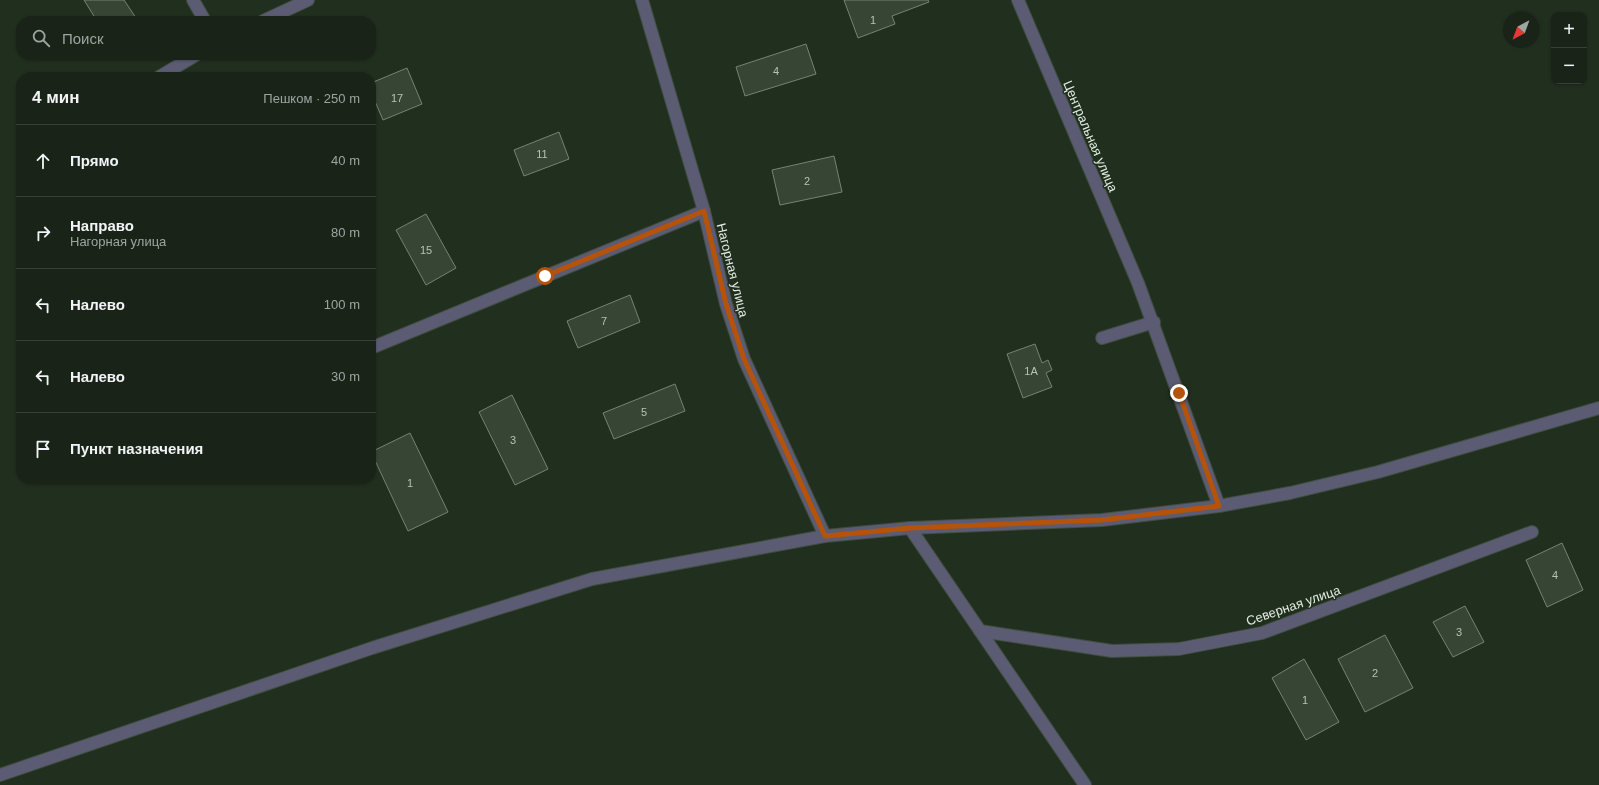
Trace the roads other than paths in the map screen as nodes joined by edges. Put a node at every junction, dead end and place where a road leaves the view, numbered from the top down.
1 (193, 0) edge
2 (308, 0) edge
3 (642, 0) edge
4 (1018, 0) edge
5 (202, 16) edge
6 (274, 16) edge
7 (188, 60) edge
8 (167, 72) edge
9 (704, 211) junction
10 (1154, 322) junction
11 (1102, 338) dead end
12 (376, 346) edge
13 (1599, 408) edge
14 (1219, 506) junction
15 (910, 528) junction
16 (1532, 532) dead end
17 (825, 536) junction
18 (980, 631) junction
19 (0, 775) edge
20 (1084, 785) edge

1 - 5 street
2 - 6 street
3 - 9 street, Нагорная улица
4 - 10 street, Центральная улица
7 - 8 street
9 - 12 street
9 - 17 street, Нагорная улица
10 - 11 street
10 - 14 street, Центральная улица
13 - 14 street
14 - 15 street
15 - 17 street
15 - 18 street
16 - 18 street, Северная улица
17 - 19 street
18 - 20 street

